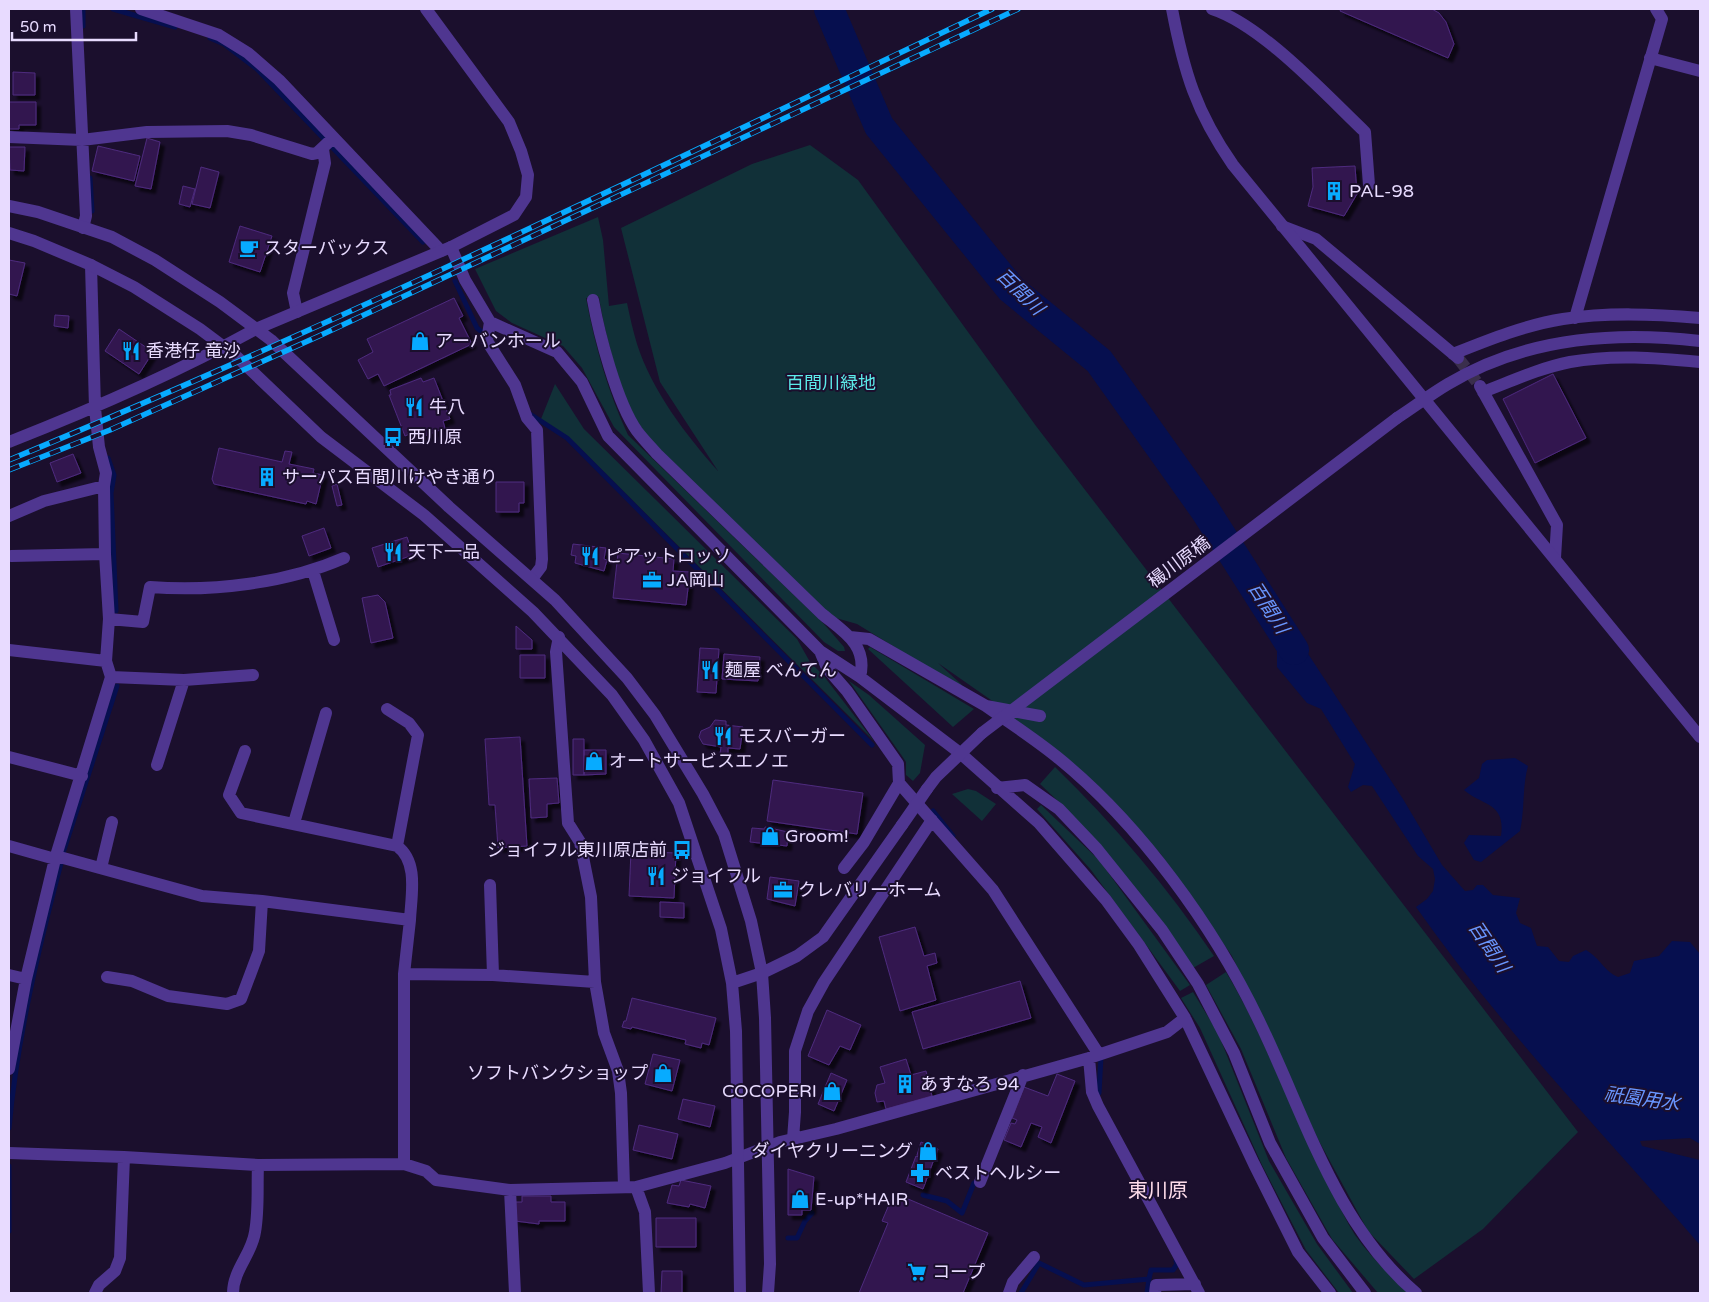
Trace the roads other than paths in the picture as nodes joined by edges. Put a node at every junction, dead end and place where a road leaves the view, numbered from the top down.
1 (76, 9) edge
2 (142, 9) edge
3 (426, 9) edge
4 (1172, 9) edge
5 (1212, 9) edge
6 (1656, 9) edge
7 (1650, 58) junction
8 (1700, 71) edge
9 (9, 137) edge
10 (82, 140) junction
11 (328, 143) junction
12 (1369, 185) dead end
13 (9, 206) edge
14 (1282, 226) junction
15 (83, 228) junction
16 (9, 233) edge
17 (446, 249) junction
18 (92, 265) junction
19 (594, 300) dead end
20 (297, 312) junction
21 (1575, 318) junction
22 (1700, 318) edge
23 (490, 322) junction
24 (256, 329) junction
25 (1700, 341) edge
26 (223, 347) junction
27 (1700, 362) edge
28 (1425, 399) junction
29 (95, 408) junction
30 (9, 442) edge
31 (104, 486) junction
32 (9, 516) edge
33 (105, 554) junction
34 (11, 556) dead end
35 (344, 558) dead end
36 (1555, 558) junction
37 (313, 571) junction
38 (532, 579) junction
39 (109, 619) junction
40 (559, 637) junction
41 (850, 637) junction
42 (334, 640) dead end
43 (9, 650) edge
44 (820, 651) junction
45 (106, 661) junction
46 (253, 675) dead end
47 (111, 678) junction
48 (860, 678) junction
49 (184, 680) junction
50 (986, 706) junction
51 (387, 709) dead end
52 (326, 713) dead end
53 (1040, 716) dead end
54 (1700, 737) edge
55 (245, 751) dead end
56 (960, 753) junction
57 (9, 758) edge
58 (157, 766) dead end
59 (82, 776) junction
60 (899, 783) junction
61 (997, 788) junction
62 (932, 820) junction
63 (112, 822) dead end
64 (294, 823) junction
65 (9, 846) edge
66 (397, 846) junction
67 (55, 858) junction
68 (101, 868) junction
69 (844, 868) dead end
70 (490, 884) dead end
71 (262, 901) junction
72 (410, 920) junction
73 (762, 972) junction
74 (404, 974) junction
75 (9, 975) edge
76 (493, 975) junction
77 (107, 977) dead end
78 (26, 979) junction
79 (595, 982) junction
80 (732, 983) junction
81 (1185, 1018) junction
82 (1097, 1055) junction
83 (9, 1069) edge
84 (1023, 1075) junction
85 (793, 1139) junction
86 (768, 1146) junction
87 (9, 1153) edge
88 (124, 1157) junction
89 (738, 1157) junction
90 (404, 1164) junction
91 (258, 1165) junction
92 (980, 1182) dead end
93 (630, 1187) junction
94 (510, 1190) junction
95 (1034, 1257) dead end
96 (1197, 1289) edge
97 (95, 1293) edge
98 (233, 1293) edge
99 (515, 1293) edge
100 (649, 1293) edge
101 (740, 1293) edge
102 (768, 1293) edge
103 (1009, 1293) edge
104 (1155, 1293) edge
105 (1330, 1293) edge
106 (1365, 1293) edge
107 (1416, 1293) edge

1 - 10 street
2 - 11 street
3 - 17 street
4 - 14 street
5 - 12 street
6 - 7 street
7 - 8 street
7 - 21 street
9 - 10 street
10 - 11 street
10 - 15 street
11 - 17 street
11 - 20 street
13 - 15 street
14 - 21 street
14 - 28 street
15 - 24 street
16 - 18 street
17 - 20 street
17 - 23 street
18 - 26 street
18 - 29 street
19 - 41 street
20 - 24 street
21 - 22 street
23 - 38 street
23 - 44 street
24 - 26 street
24 - 38 street
25 - 28 street, 穝川原橋
26 - 29 street
26 - 40 street
27 - 36 street
28 - 36 street
28 - 56 street, 穝川原橋, bridge
29 - 30 street
29 - 31 street
31 - 32 street
31 - 33 street
33 - 34 street
33 - 39 street
35 - 37 street
36 - 54 street
37 - 39 street
37 - 42 street
38 - 73 street
39 - 45 street
40 - 79 street
40 - 80 street
41 - 48 street
41 - 50 street
43 - 45 street
44 - 48 street
44 - 60 street
45 - 47 street
46 - 49 street
47 - 49 street
47 - 59 street
48 - 56 street
49 - 58 street
50 - 53 street
50 - 107 street
51 - 66 street
52 - 64 street
55 - 64 street
56 - 61 street
56 - 73 street, 穝川原橋, bridge
57 - 59 street
59 - 67 street
60 - 62 street
60 - 69 street
61 - 81 street
61 - 106 street
62 - 82 street
62 - 85 street
63 - 68 street
64 - 66 street
65 - 67 street
66 - 72 street
67 - 68 street
67 - 78 street
68 - 71 street
70 - 76 street
71 - 72 street
71 - 77 street
72 - 74 street
73 - 80 street, 穝川原橋
73 - 86 street
74 - 76 street
74 - 90 street
75 - 78 street
76 - 79 street
78 - 83 street
79 - 93 street
80 - 89 street
81 - 82 street
81 - 105 street
82 - 84 street
82 - 96 street
84 - 85 street
84 - 92 street
85 - 86 street
86 - 89 street
86 - 102 street
87 - 88 street
88 - 91 street
88 - 97 street
89 - 93 street
89 - 101 street
90 - 91 street
90 - 94 street
91 - 98 street
93 - 94 street
93 - 100 street
94 - 99 street
95 - 103 street
96 - 104 street

